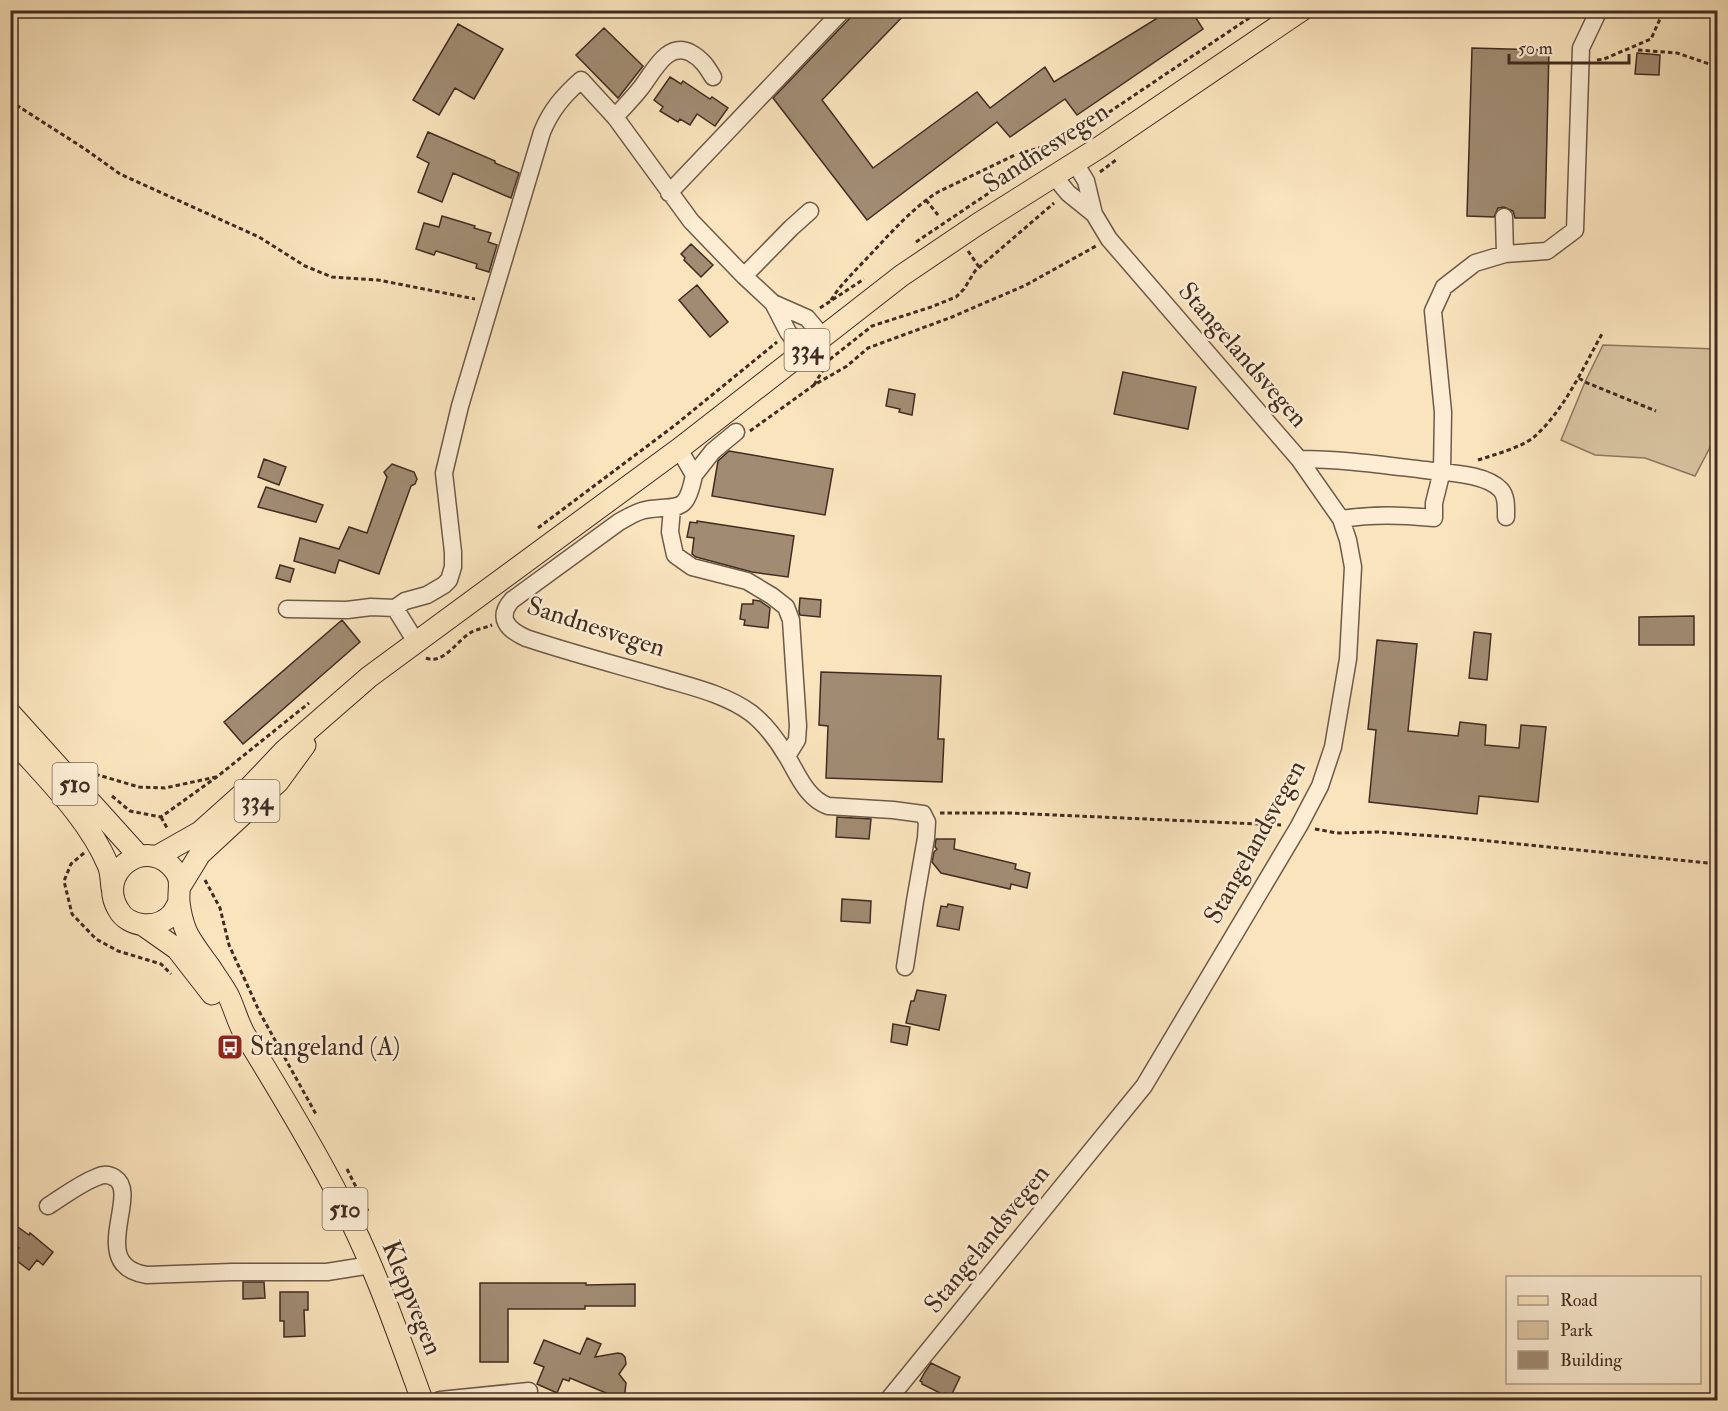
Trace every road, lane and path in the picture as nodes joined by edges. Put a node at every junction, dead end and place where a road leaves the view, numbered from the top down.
1 (843, 10) edge
2 (1261, 10) edge
3 (1302, 10) edge
4 (1599, 10) edge
5 (1664, 10) edge
6 (1638, 50) dead end
7 (1580, 60) junction
8 (1718, 67) edge
9 (713, 77) dead end
10 (10, 101) edge
11 (615, 117) junction
12 (1067, 140) junction
13 (1119, 158) dead end
14 (1081, 172) junction
15 (1054, 176) junction
16 (669, 193) junction
17 (1068, 193) junction
18 (926, 200) junction
19 (810, 211) dead end
20 (1094, 214) junction
21 (938, 215) dead end
22 (1504, 218) dead end
23 (1108, 239) junction
24 (914, 243) dead end
25 (966, 248) dead end
26 (1505, 254) junction
27 (979, 267) junction
28 (872, 274) dead end
29 (744, 276) junction
30 (492, 303) junction
31 (773, 303) junction
32 (829, 303) junction
33 (807, 318) junction
34 (788, 332) junction
35 (1603, 332) dead end
36 (823, 336) junction
37 (803, 352) junction
38 (1579, 378) junction
39 (814, 385) junction
40 (1656, 411) dead end
41 (736, 432) joint
42 (680, 449) junction
43 (1299, 459) junction
44 (1476, 461) dead end
45 (1442, 471) junction
46 (694, 475) junction
47 (672, 508) junction
48 (1506, 517) dead end
49 (1341, 519) junction
50 (535, 530) dead end
51 (395, 608) junction
52 (287, 609) dead end
53 (505, 620) junction
54 (416, 642) junction
55 (323, 705) junction
56 (10, 713) edge
57 (10, 737) edge
58 (787, 756) junction
59 (218, 776) junction
60 (88, 777) dead end
61 (105, 790) dead end
62 (924, 814) junction
63 (161, 817) junction
64 (1299, 826) junction
65 (167, 828) dead end
66 (148, 856) junction
67 (1718, 864) edge
68 (112, 888) junction
69 (180, 894) junction
70 (143, 925) junction
71 (905, 967) dead end
72 (242, 1029) junction
73 (48, 1206) dead end
74 (371, 1265) junction
75 (529, 1391) dead end
76 (422, 1401) edge
77 (440, 1401) edge
78 (888, 1401) edge

1 - 16 street
2 - 12 path
3 - 14 main road, Sandnesvegen / 334
4 - 7 street
5 - 7 path
6 - 8 path
7 - 26 street
9 - 11 street
10 - 30 path
11 - 16 street
11 - 30 street
12 - 18 path
12 - 24 path
13 - 14 path
14 - 15 main road, Sandnesvegen / 334
14 - 20 street, Stangelandsvegen
15 - 17 street, Stangelandsvegen
15 - 36 main road, Sandnesvegen / 334
16 - 29 street
17 - 20 street, Stangelandsvegen
17 - 27 path
18 - 21 path
18 - 32 path
19 - 29 street
20 - 23 street, Stangelandsvegen
22 - 26 street
23 - 39 path
23 - 43 street, Stangelandsvegen
25 - 27 path
26 - 45 street
27 - 39 path
28 - 32 path
29 - 31 street
30 - 51 street
31 - 33 street
31 - 34 street
32 - 33 path
33 - 36 street
34 - 37 street
34 - 50 path
35 - 38 path
36 - 37 main road, Sandnesvegen / 334
37 - 42 main road, Sandnesvegen / 334
38 - 40 path
38 - 44 path
39 - 41 path
41 - 46 street
42 - 46 street
42 - 54 main road, Sandnesvegen / 334
43 - 45 street
43 - 49 street, Stangelandsvegen
45 - 48 street
45 - 49 street
46 - 47 street
47 - 53 street, Sandnesvegen
47 - 58 street
49 - 64 street, Stangelandsvegen
51 - 52 street
51 - 54 street
53 - 54 path
53 - 58 street, Sandnesvegen
54 - 55 main road, Sandnesvegen / 334
55 - 59 path
55 - 66 main road, Sandnesvegen / 334
55 - 69 main road, Sandnesvegen / 334
56 - 66 main road, Kleppvegen / 510
57 - 68 main road, Kleppvegen / 510
58 - 62 street, Sandnesvegen
59 - 60 path
59 - 63 path
61 - 63 path
62 - 64 path
62 - 71 street
63 - 65 path
64 - 67 path
64 - 78 street, Stangelandsvegen
66 - 68 main road
66 - 69 main road, Kleppvegen / 510
68 - 70 main road, Kleppvegen / 510
69 - 70 main road
69 - 72 main road, Kleppvegen / 510
70 - 72 main road, Kleppvegen / 510
72 - 74 main road, Kleppvegen / 510
73 - 74 street
74 - 76 main road, Kleppvegen / 510
75 - 77 street

